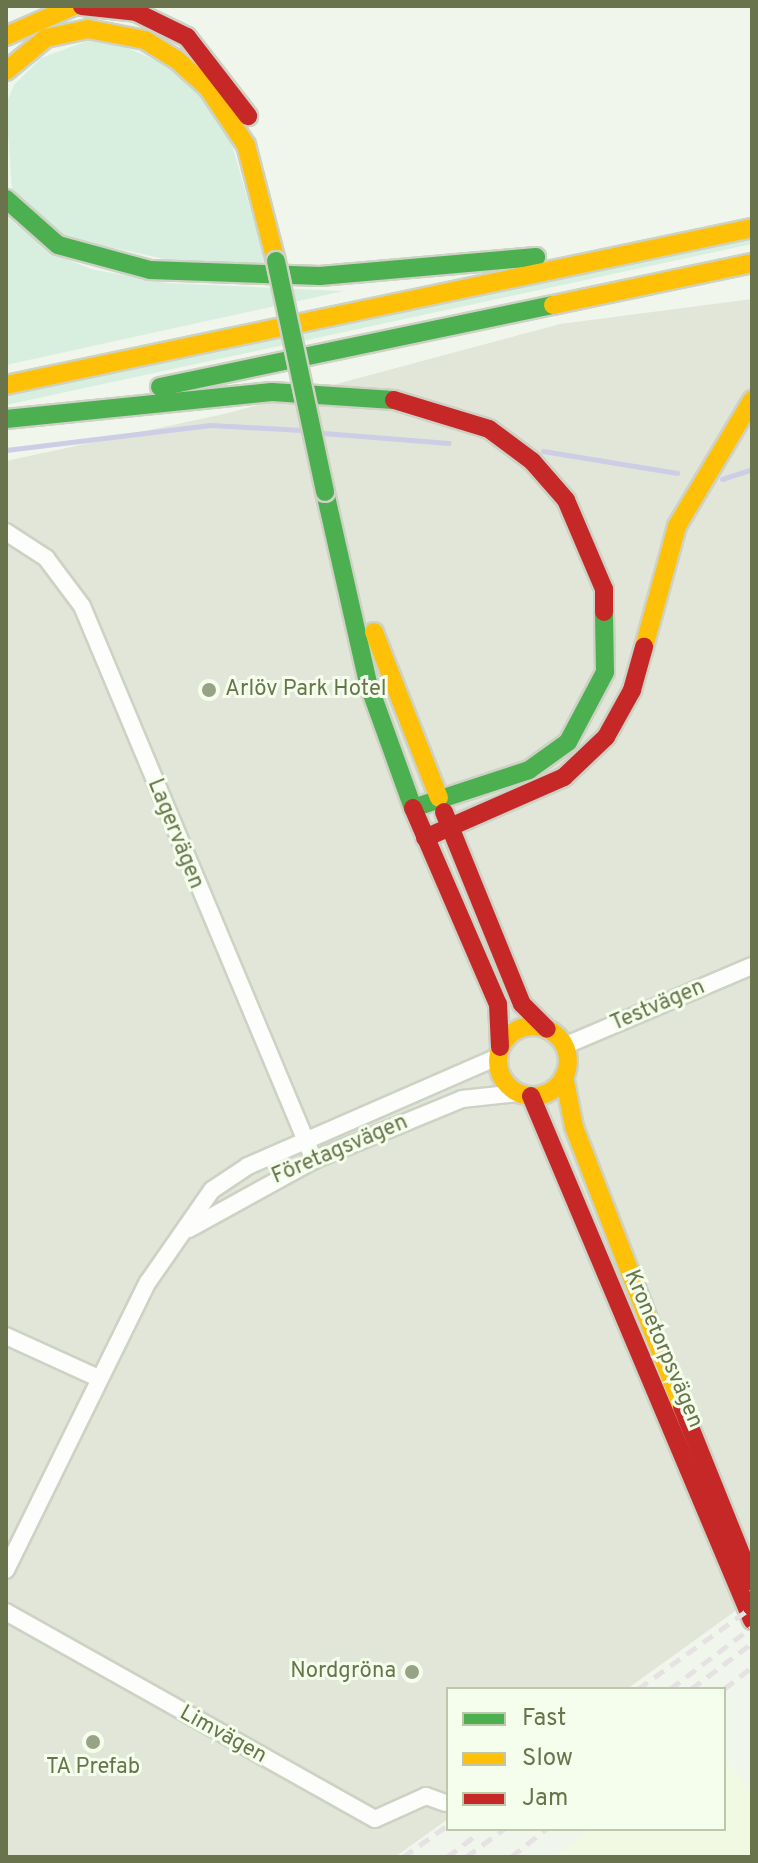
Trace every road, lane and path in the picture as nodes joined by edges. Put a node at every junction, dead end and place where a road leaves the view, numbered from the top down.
1 (74, 6) edge
2 (82, 6) edge
3 (6, 36) edge
4 (6, 71) edge
5 (6, 199) edge
6 (752, 228) edge
7 (680, 242) junction
8 (281, 260) junction
9 (752, 263) edge
10 (6, 385) edge
11 (752, 400) edge
12 (6, 418) edge
13 (330, 491) junction
14 (6, 532) edge
15 (439, 798) junction
16 (413, 808) junction
17 (450, 828) junction
18 (425, 838) junction
19 (752, 966) edge
20 (547, 1029) junction
21 (564, 1046) junction
22 (499, 1052) junction
23 (564, 1076) junction
24 (525, 1094) junction
25 (303, 1140) junction
26 (314, 1160) junction
27 (175, 1240) junction
28 (6, 1336) edge
29 (98, 1378) junction
30 (6, 1570) edge
31 (752, 1581) edge
32 (6, 1612) edge
33 (752, 1620) edge
34 (445, 1803) dead end

1 - 3 main road
2 - 8 main road
4 - 8 main road
5 - 7 main road
6 - 7 main road
7 - 10 main road
8 - 13 main road
9 - 12 main road
11 - 17 main road
12 - 15 main road
13 - 15 main road
13 - 16 main road
14 - 25 street, Lagervägen
15 - 16 main road
15 - 17 main road
16 - 18 main road
17 - 18 main road
17 - 20 main road
18 - 22 main road
19 - 21 street, Testvägen
20 - 21 main road
20 - 22 main road
21 - 23 main road
22 - 24 main road
22 - 25 street, Företagsvägen
23 - 24 main road
23 - 31 main road, Kronetorpsvägen
24 - 26 street, Företagsvägen
24 - 33 main road, Kronetorpsvägen
25 - 26 street, Lagervägen
25 - 27 street, Företagsvägen
26 - 27 street, Företagsvägen
27 - 29 street, Företagsvägen
28 - 29 street
29 - 30 street, Företagsvägen
32 - 34 street, Limvägen

